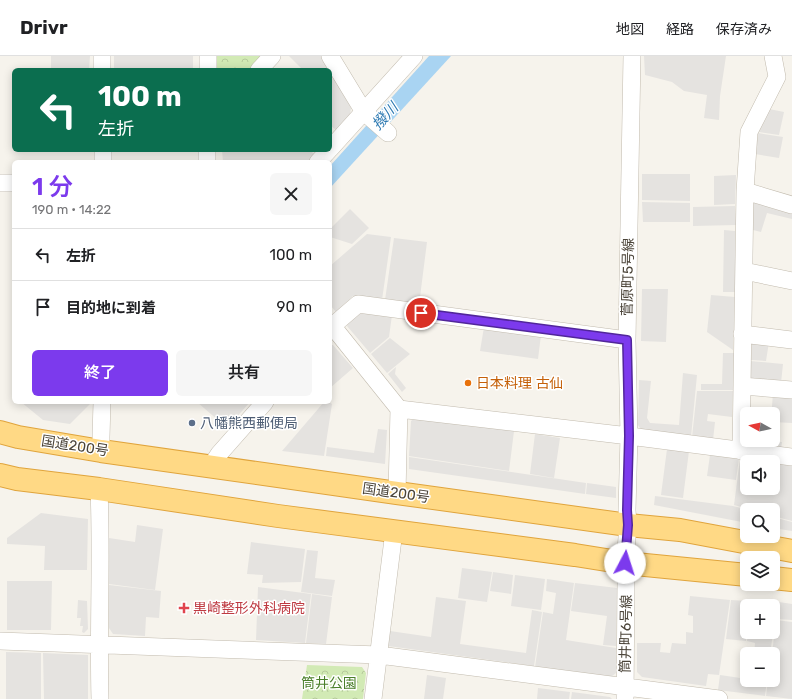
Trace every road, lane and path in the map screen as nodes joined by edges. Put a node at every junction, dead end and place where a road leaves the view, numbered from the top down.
1 (102, 56) edge
2 (208, 56) edge
3 (272, 56) edge
4 (330, 56) edge
5 (414, 56) edge
6 (632, 56) edge
7 (772, 56) edge
8 (102, 68) edge
9 (208, 68) edge
10 (261, 68) edge
11 (368, 116) junction
12 (388, 133) dead end
13 (332, 146) edge
14 (326, 152) edge
15 (320, 160) edge
16 (0, 183) edge
17 (12, 183) edge
18 (745, 191) junction
19 (792, 205) edge
20 (744, 271) junction
21 (792, 281) edge
22 (332, 325) edge
23 (332, 327) edge
24 (742, 334) junction
25 (627, 340) junction
26 (792, 340) edge
27 (742, 386) junction
28 (792, 390) edge
29 (102, 404) edge
30 (263, 404) edge
31 (399, 409) junction
32 (0, 432) edge
33 (629, 436) junction
34 (101, 451) junction
35 (741, 451) junction
36 (792, 457) edge
37 (211, 466) junction
38 (0, 475) edge
39 (99, 489) junction
40 (397, 493) junction
41 (394, 531) junction
42 (626, 544) junction
43 (792, 551) edge
44 (740, 573) edge
45 (780, 579) edge
46 (792, 580) edge
47 (0, 641) edge
48 (99, 645) junction
49 (379, 655) junction
50 (625, 693) edge
51 (100, 699) edge
52 (373, 699) edge
53 (719, 699) edge

1 - 8 street
2 - 9 street
3 - 10 street
4 - 11 street
5 - 11 street
6 - 25 street, 菅原町5号線
7 - 18 street
11 - 12 street
11 - 13 street
14 - 15 street
16 - 17 street
18 - 19 street
18 - 20 street
20 - 21 street
20 - 24 street
22 - 25 street
23 - 31 street
24 - 26 street
24 - 27 street
25 - 33 street, 菅原町5号線
27 - 28 street
27 - 35 street
29 - 34 street
30 - 37 street
31 - 33 street
31 - 40 street
32 - 34 highway, 国道200号
33 - 35 street
33 - 42 street, 菅原町5号線
34 - 37 highway, 国道200号
35 - 36 street
37 - 40 highway, 国道200号
38 - 39 highway, 国道200号
39 - 41 highway, 国道200号
39 - 48 street
40 - 42 highway, 国道200号
41 - 42 highway, 国道200号
41 - 49 street
42 - 43 highway, 国道200号
42 - 44 highway, 国道200号
42 - 50 street, 筒井町6号線
45 - 46 highway
47 - 48 street
48 - 49 street
48 - 51 street
49 - 50 street
49 - 52 street
50 - 53 street

